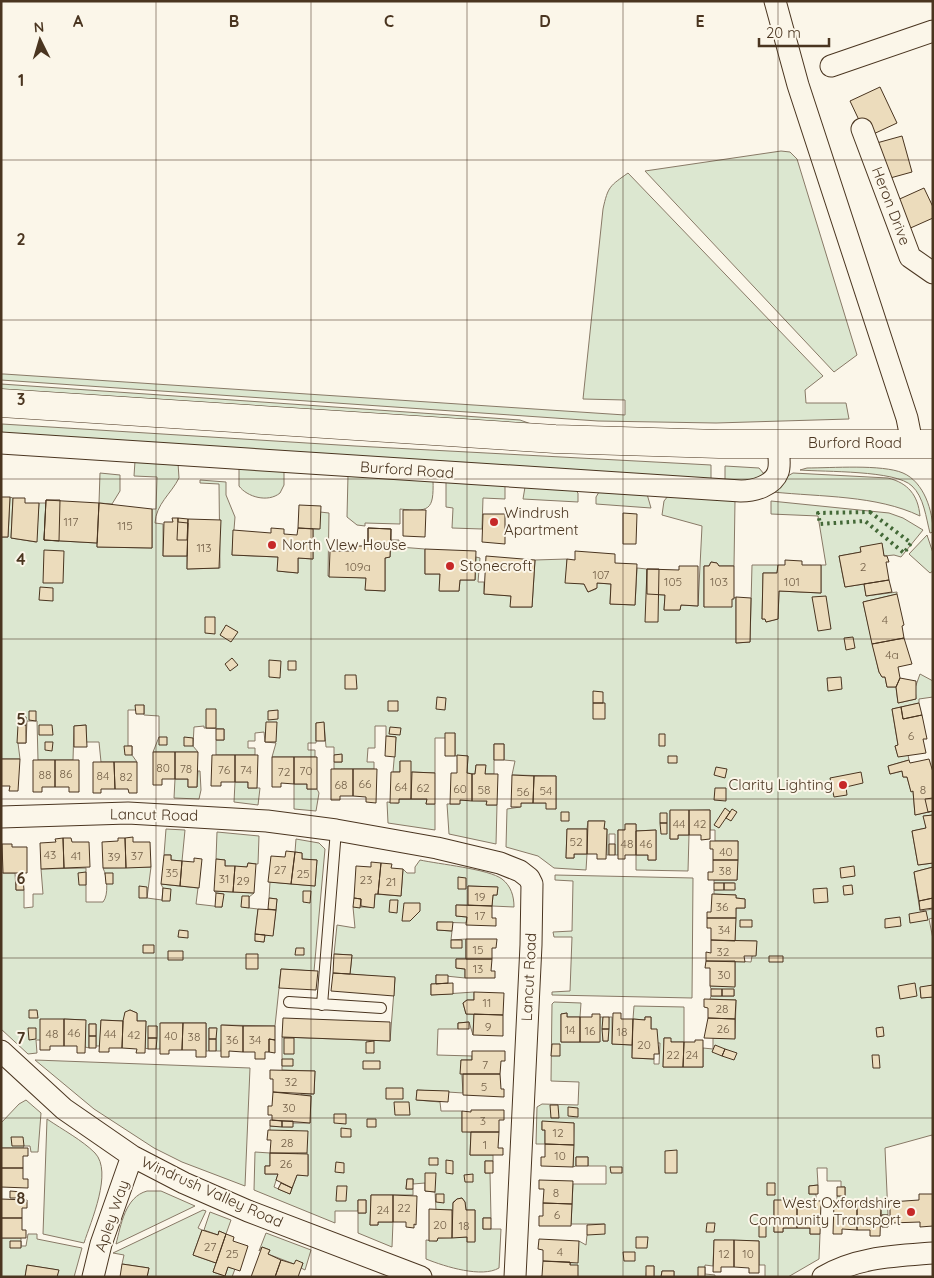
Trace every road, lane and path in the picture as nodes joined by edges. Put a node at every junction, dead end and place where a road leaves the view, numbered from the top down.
1 (775, 1) edge
2 (933, 31) edge
3 (831, 66) dead end
4 (862, 130) dead end
5 (933, 273) edge
6 (1, 403) edge
7 (1, 443) edge
8 (778, 444) junction
9 (922, 444) edge
10 (1, 817) edge
11 (336, 830) junction
12 (289, 1002) dead end
13 (322, 1005) junction
14 (381, 1008) dead end
15 (1, 1051) edge
16 (132, 1156) junction
17 (933, 1253) edge
18 (854, 1270) edge
19 (93, 1277) edge
20 (421, 1277) edge
21 (515, 1277) edge
22 (823, 1277) edge

1 - 9 street
2 - 3 street
4 - 5 street, Heron Drive
6 - 8 main road, Burford Road
7 - 8 street, Burford Road
8 - 9 main road, Burford Road
10 - 11 street, Lancut Road
11 - 13 lane
11 - 21 street, Lancut Road
12 - 13 lane
13 - 14 lane
15 - 16 street, Windrush Valley Road
16 - 19 street, Apley Way
16 - 20 street, Windrush Valley Road
17 - 18 street
18 - 22 street

